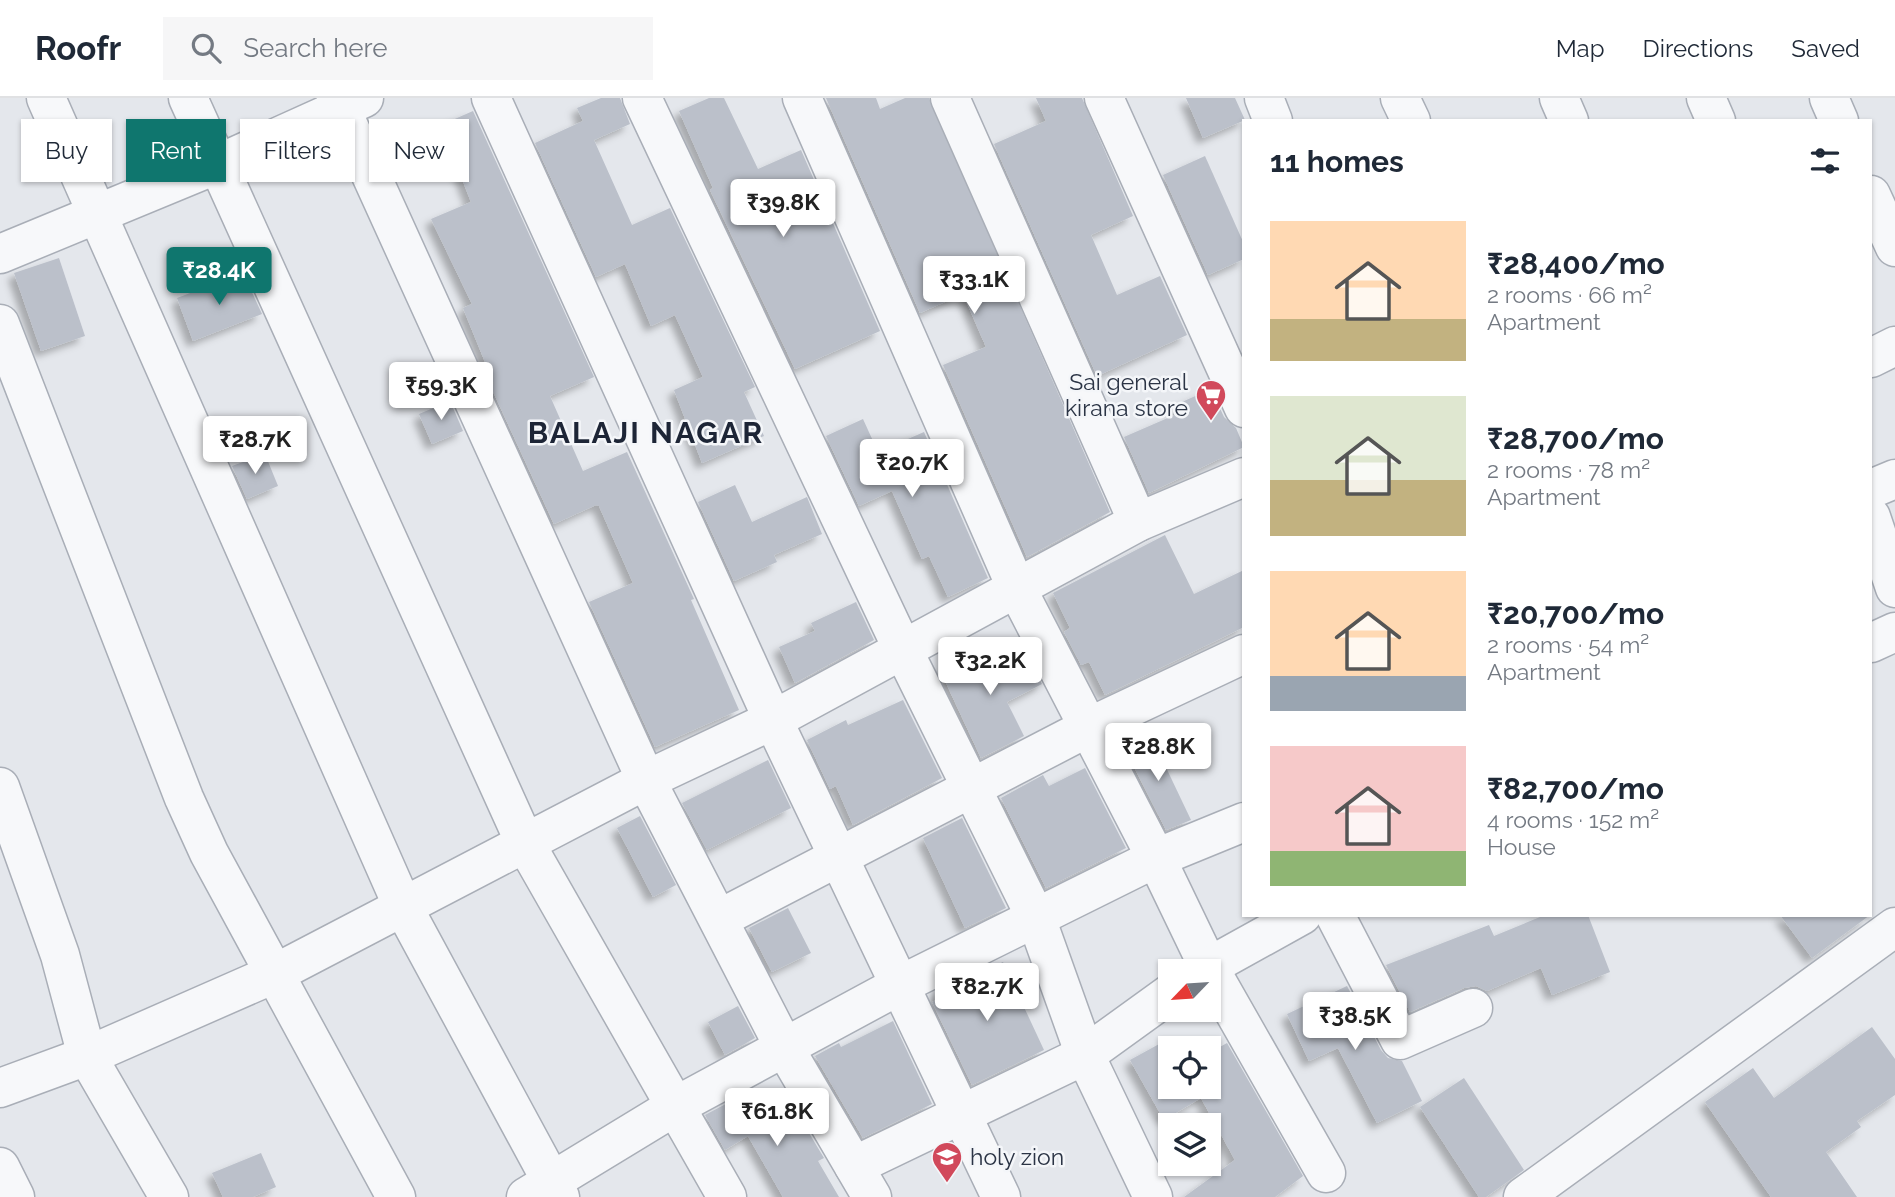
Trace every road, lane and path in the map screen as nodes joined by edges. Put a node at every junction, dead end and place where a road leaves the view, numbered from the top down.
1 (46, 98) edge
2 (188, 98) edge
3 (491, 98) edge
4 (642, 98) edge
5 (802, 98) edge
6 (950, 98) edge
7 (1104, 98) edge
8 (1264, 98) edge
9 (1401, 98) edge
10 (1559, 98) edge
11 (1706, 98) edge
12 (1829, 98) edge
13 (347, 101) edge
14 (198, 119) edge
15 (1272, 119) edge
16 (1409, 119) edge
17 (1568, 119) edge
18 (1715, 119) edge
19 (1838, 119) edge
20 (226, 160) edge
21 (1895, 173) edge
22 (173, 182) edge
23 (226, 182) edge
24 (1872, 184) edge
25 (1872, 197) edge
26 (99, 212) junction
27 (1895, 247) edge
28 (0, 254) edge
29 (0, 324) edge
30 (1895, 346) edge
31 (1872, 358) edge
32 (1242, 404) edge
33 (1242, 478) edge
34 (1895, 479) edge
35 (1872, 489) edge
36 (1872, 520) edge
37 (1138, 522) junction
38 (1016, 587) junction
39 (1895, 587) edge
40 (1895, 632) edge
41 (1872, 643) edge
42 (902, 648) junction
43 (1242, 655) edge
44 (773, 720) junction
45 (1089, 727) junction
46 (646, 780) junction
47 (0, 787) edge
48 (972, 788) junction
49 (1242, 823) edge
50 (525, 843) junction
51 (839, 856) junction
52 (1156, 858) junction
53 (403, 907) junction
54 (1298, 917) edge
55 (1336, 917) edge
56 (719, 919) junction
57 (1036, 919) junction
58 (1895, 927) edge
59 (1201, 959) edge
60 (1222, 960) edge
61 (276, 973) junction
62 (898, 986) junction
63 (1222, 998) edge
64 (1158, 1002) edge
65 (1473, 1008) dead end
66 (784, 1047) junction
67 (1085, 1055) junction
68 (87, 1056) junction
69 (0, 1088) edge
70 (674, 1107) junction
71 (961, 1113) junction
72 (0, 1167) edge
73 (1326, 1173) dead end
74 (863, 1182) edge
75 (546, 1192) edge
76 (15, 1197) edge
77 (169, 1197) edge
78 (396, 1197) edge
79 (727, 1197) edge
80 (1002, 1197) edge
81 (1153, 1197) edge
82 (1523, 1197) edge

1 - 26 street
2 - 14 street
3 - 44 street
4 - 42 street
5 - 38 street
6 - 37 street
7 - 32 street
8 - 15 street
9 - 16 street
10 - 17 street
11 - 18 street
12 - 19 street
13 - 20 street
13 - 46 street
21 - 24 street
22 - 26 street
23 - 50 street
25 - 27 street
26 - 28 street
26 - 53 street
29 - 61 street
30 - 31 street
33 - 37 street
34 - 35 street
36 - 39 street
37 - 38 street
38 - 42 street
38 - 45 street
40 - 41 street
42 - 44 street
42 - 48 street
43 - 45 street
44 - 46 street
44 - 51 street
45 - 48 street
45 - 52 street
46 - 50 street
46 - 56 street
47 - 68 street
48 - 51 street
48 - 57 street
49 - 52 street
50 - 53 street
50 - 70 street
51 - 56 street
51 - 62 street
52 - 57 street
52 - 59 street
53 - 61 street
53 - 75 street
54 - 60 street
55 - 65 street
56 - 66 street
57 - 62 street
57 - 67 street
58 - 82 street
61 - 68 street
61 - 78 street
62 - 66 street
62 - 71 street
63 - 73 street
64 - 67 street
66 - 70 street
66 - 74 street
67 - 71 street
67 - 81 street
68 - 69 street
68 - 77 street
70 - 75 street
70 - 79 street
71 - 74 street
71 - 80 street
72 - 76 street

